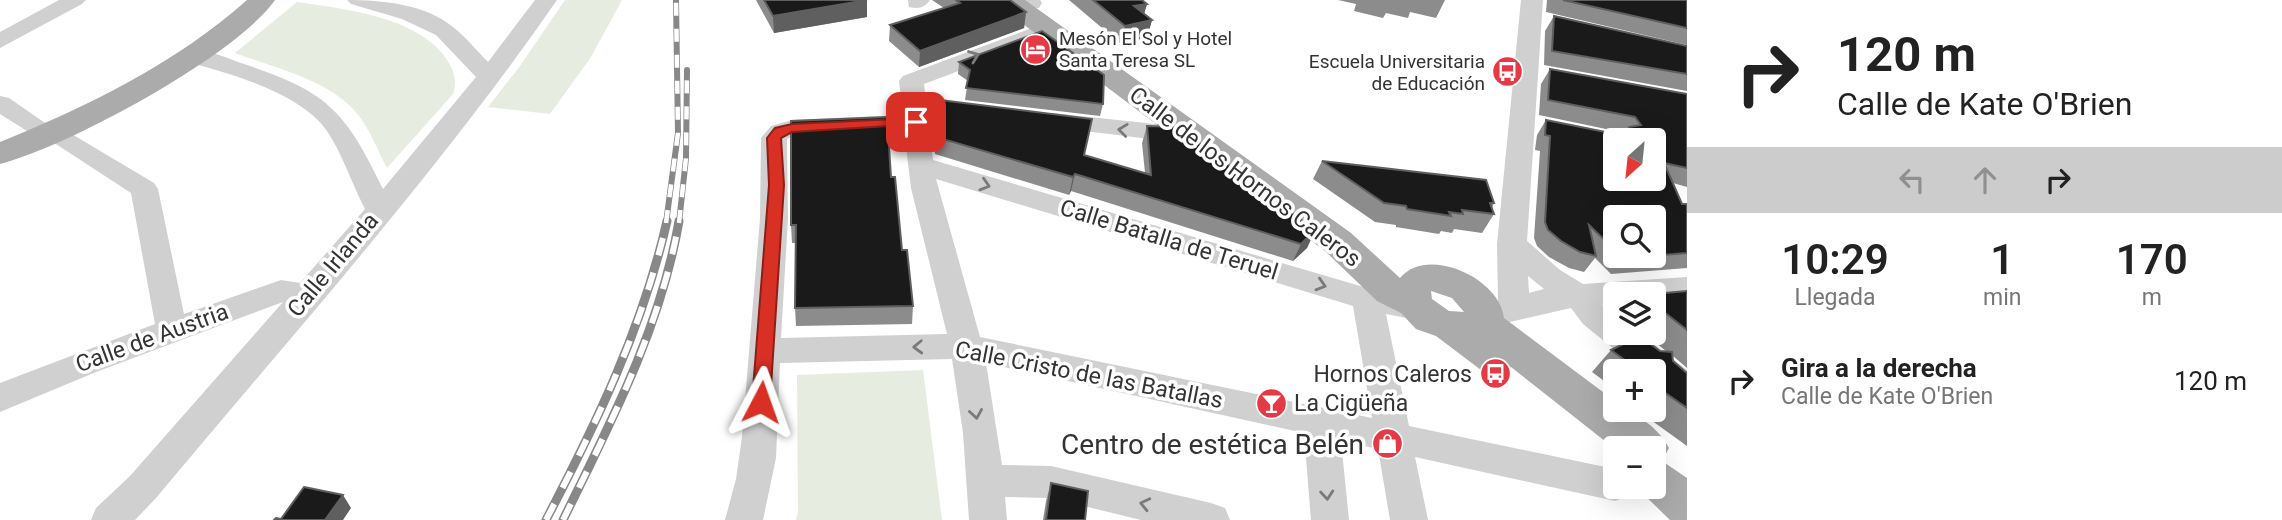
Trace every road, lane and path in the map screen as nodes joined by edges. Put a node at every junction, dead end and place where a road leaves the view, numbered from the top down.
1 (75, 0) edge
2 (242, 0) edge
3 (262, 0) edge
4 (358, 0) edge
5 (546, 0) edge
6 (1028, 6) edge
7 (1538, 14) edge
8 (0, 41) edge
9 (192, 56) junction
10 (489, 78) junction
11 (0, 103) edge
12 (922, 103) junction
13 (1022, 117) edge
14 (1520, 122) junction
15 (1546, 127) edge
16 (43, 129) junction
17 (1191, 134) junction
18 (0, 141) edge
19 (0, 154) edge
20 (920, 165) junction
21 (380, 210) junction
22 (1512, 244) junction
23 (1459, 284) dead end
24 (1687, 288) edge
25 (307, 295) junction
26 (1579, 296) junction
27 (1367, 299) junction
28 (1462, 307) junction
29 (172, 331) junction
30 (966, 346) junction
31 (764, 351) junction
32 (1687, 389) edge
33 (0, 398) edge
34 (1321, 421) junction
35 (1631, 436) edge
36 (1393, 437) junction
37 (1603, 437) edge
38 (1666, 463) edge
39 (986, 481) junction
40 (1687, 481) edge
41 (1603, 482) edge
42 (1666, 488) edge
43 (1687, 506) edge
44 (110, 520) edge
45 (744, 520) edge
46 (988, 520) edge
47 (1211, 520) edge
48 (1329, 520) edge
49 (1409, 520) edge

1 - 8 street
2 - 16 main road
3 - 9 main road
4 - 10 street
5 - 10 street, Calle Irlanda
12 -> 6 street
6 - 17 main road, Calle de los Hornos Caleros
6 - 28 main road, Calle de los Hornos Caleros
7 - 14 street
9 - 16 main road
9 - 21 street
10 - 21 street, Calle Irlanda
11 - 16 street
12 - 20 street
12 - 31 street
17 -> 13 street
14 - 15 street
14 - 22 street
16 - 18 main road
16 - 19 main road
16 - 29 street
17 - 28 main road, Calle de los Hornos Caleros
20 -> 27 street, Calle Batalla de Teruel
20 - 30 street
21 - 25 street, Calle Irlanda
22 - 26 street
22 - 28 street
23 - 28 main road
24 - 26 street
25 - 29 street, Calle de Austria
25 - 44 street, Calle Irlanda
26 - 28 street
26 - 32 street
27 - 28 street, Calle Batalla de Teruel
27 - 36 street
28 - 35 main road, Calle de los Hornos Caleros
28 - 37 main road, Calle de los Hornos Caleros
29 - 33 street, Calle de Austria
30 -> 31 street, Calle Cristo de las Batallas
30 - 34 street, Calle Cristo de las Batallas
30 -> 39 street
31 - 45 street
34 - 36 street, Calle Cristo de las Batallas
34 -> 48 street
36 - 41 street, Calle Cristo de las Batallas
36 - 49 street
38 - 40 main road
39 - 46 street
47 -> 39 street
42 - 43 main road

